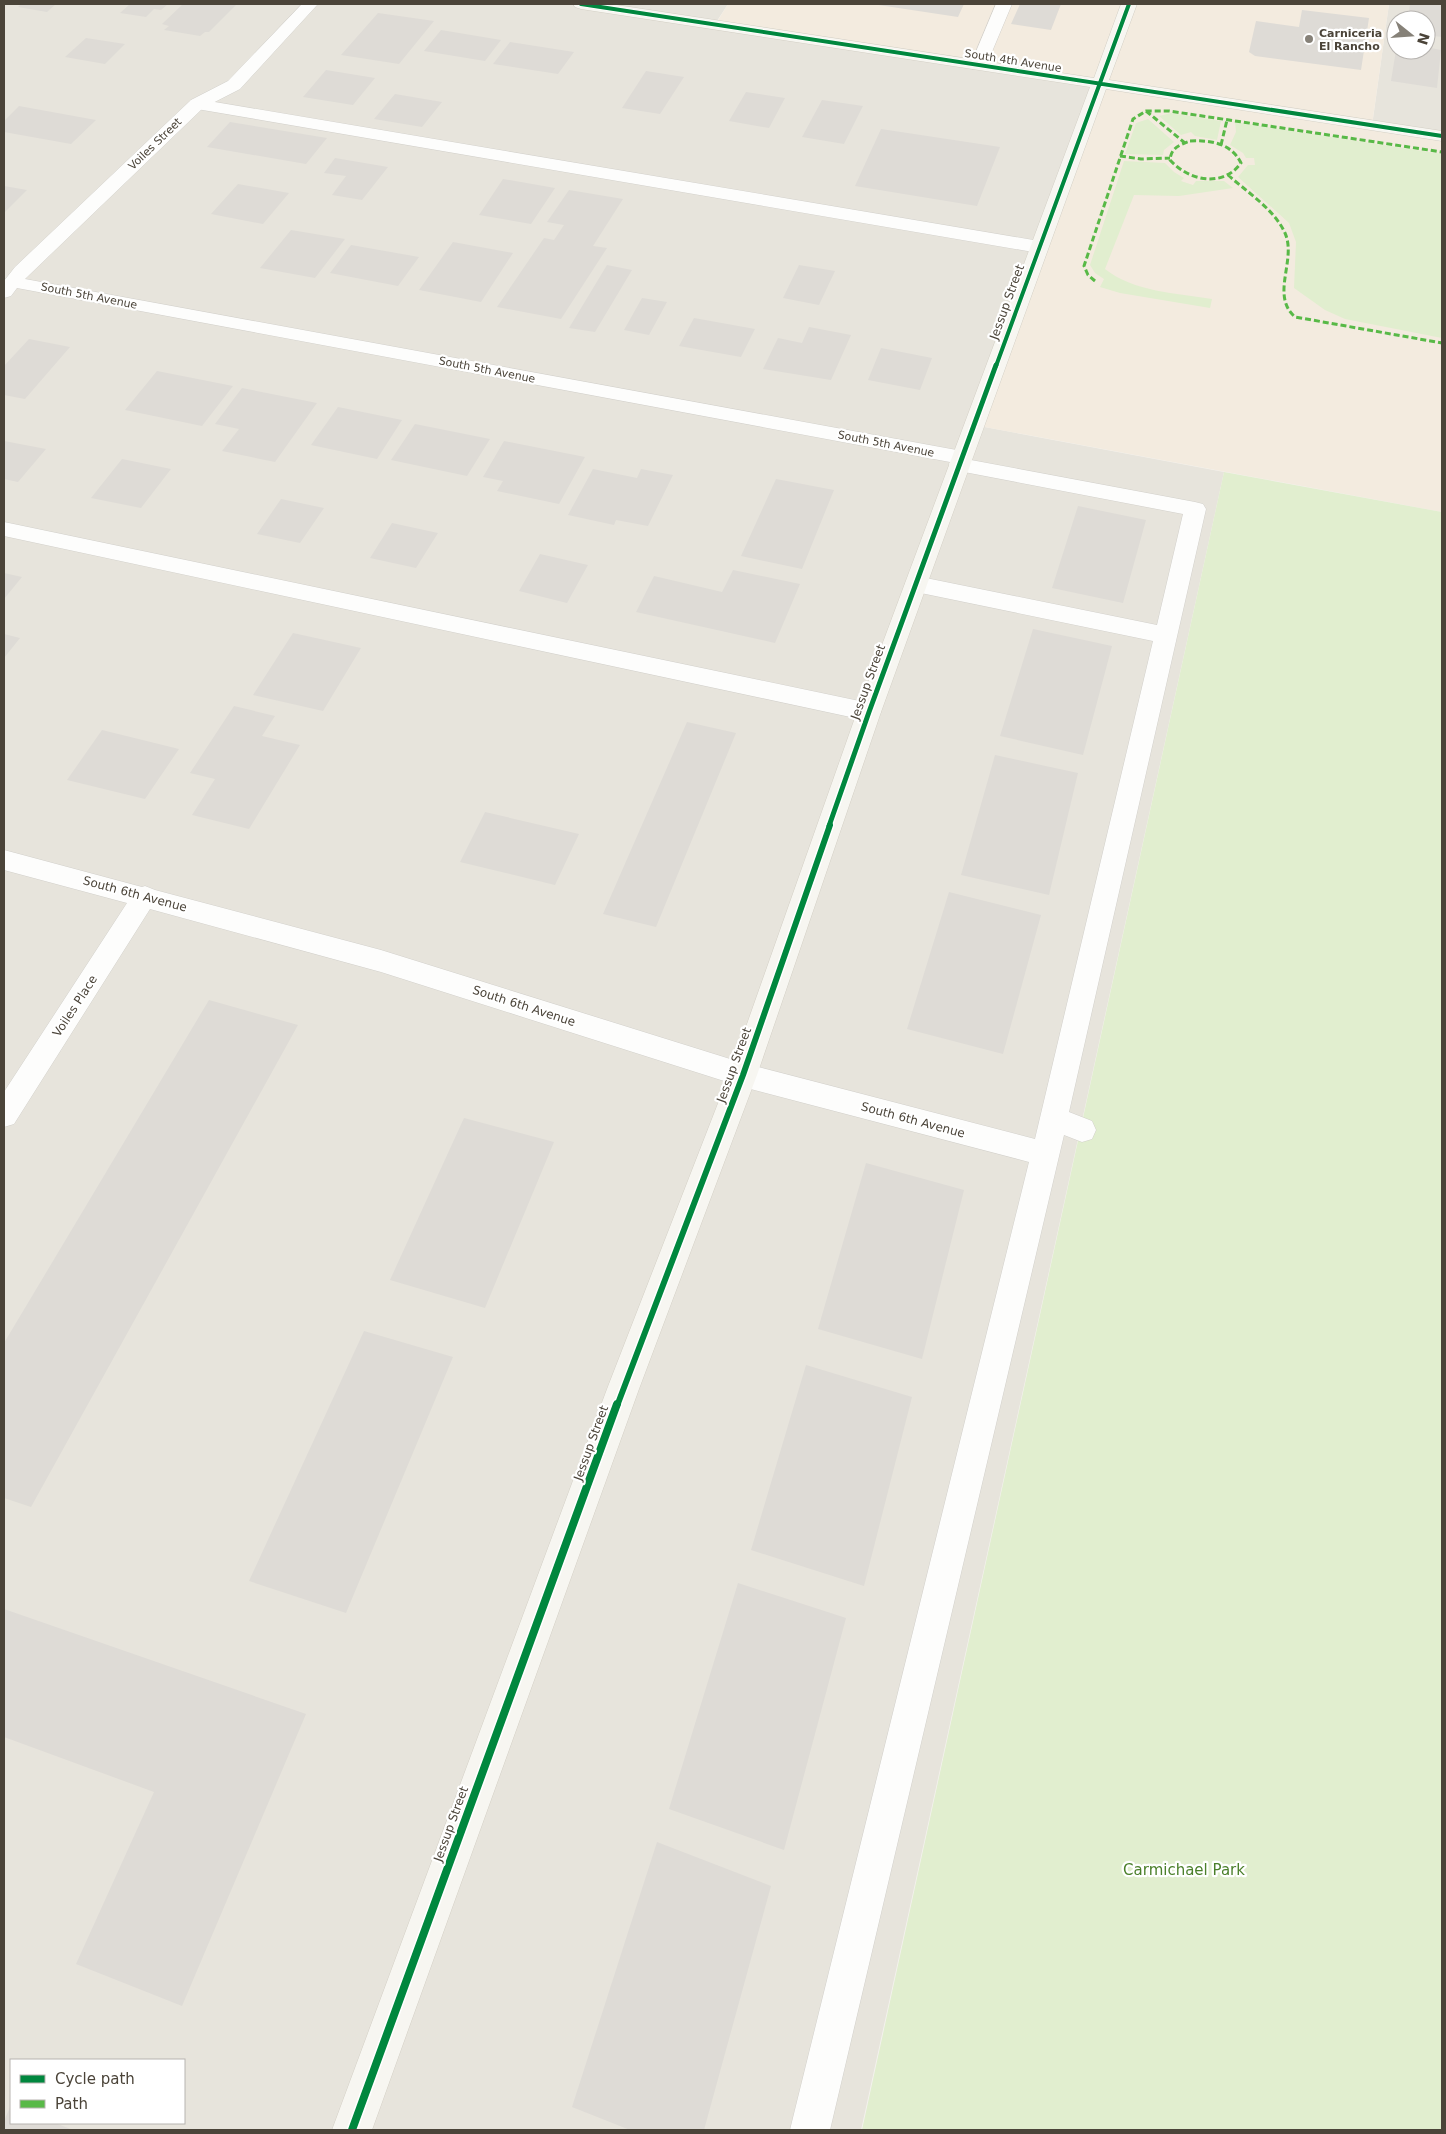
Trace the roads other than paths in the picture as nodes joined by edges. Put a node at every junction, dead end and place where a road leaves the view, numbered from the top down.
1 (310, 4) edge
2 (581, 4) edge
3 (1004, 4) edge
4 (1129, 4) edge
5 (978, 66) junction
6 (1099, 85) junction
7 (197, 104) junction
8 (1442, 136) edge
9 (1039, 247) junction
10 (11, 278) edge
11 (960, 461) junction
12 (4, 529) edge
13 (916, 584) junction
14 (1165, 635) junction
15 (869, 712) junction
16 (4, 860) edge
17 (145, 896) junction
18 (743, 1076) junction
19 (4, 1115) edge
20 (1054, 1118) junction
21 (1082, 1130) dead end
22 (1045, 1154) junction
23 (352, 2130) edge
24 (810, 2130) edge

1 - 7 street, Voiles Street
2 - 5 street, South 4th Avenue
3 - 5 street
4 - 6 street, Jessup Street
5 - 6 street, South 4th Avenue
6 - 8 street, South 4th Avenue
6 - 9 street, Jessup Street
7 - 9 street
7 - 10 street, Voiles Street
9 - 11 street, Jessup Street
10 - 11 street, South 5th Avenue
11 - 13 street, Jessup Street
11 - 14 street, South 5th Avenue
12 - 15 street
13 - 14 street
13 - 15 street, Jessup Street
14 - 20 street
15 - 18 street, Jessup Street
16 - 17 street, South 6th Avenue
17 - 18 street, South 6th Avenue
17 - 19 street, Voiles Place
18 - 22 street, South 6th Avenue
18 - 23 street, Jessup Street
20 - 21 street
20 - 22 street
22 - 24 street

